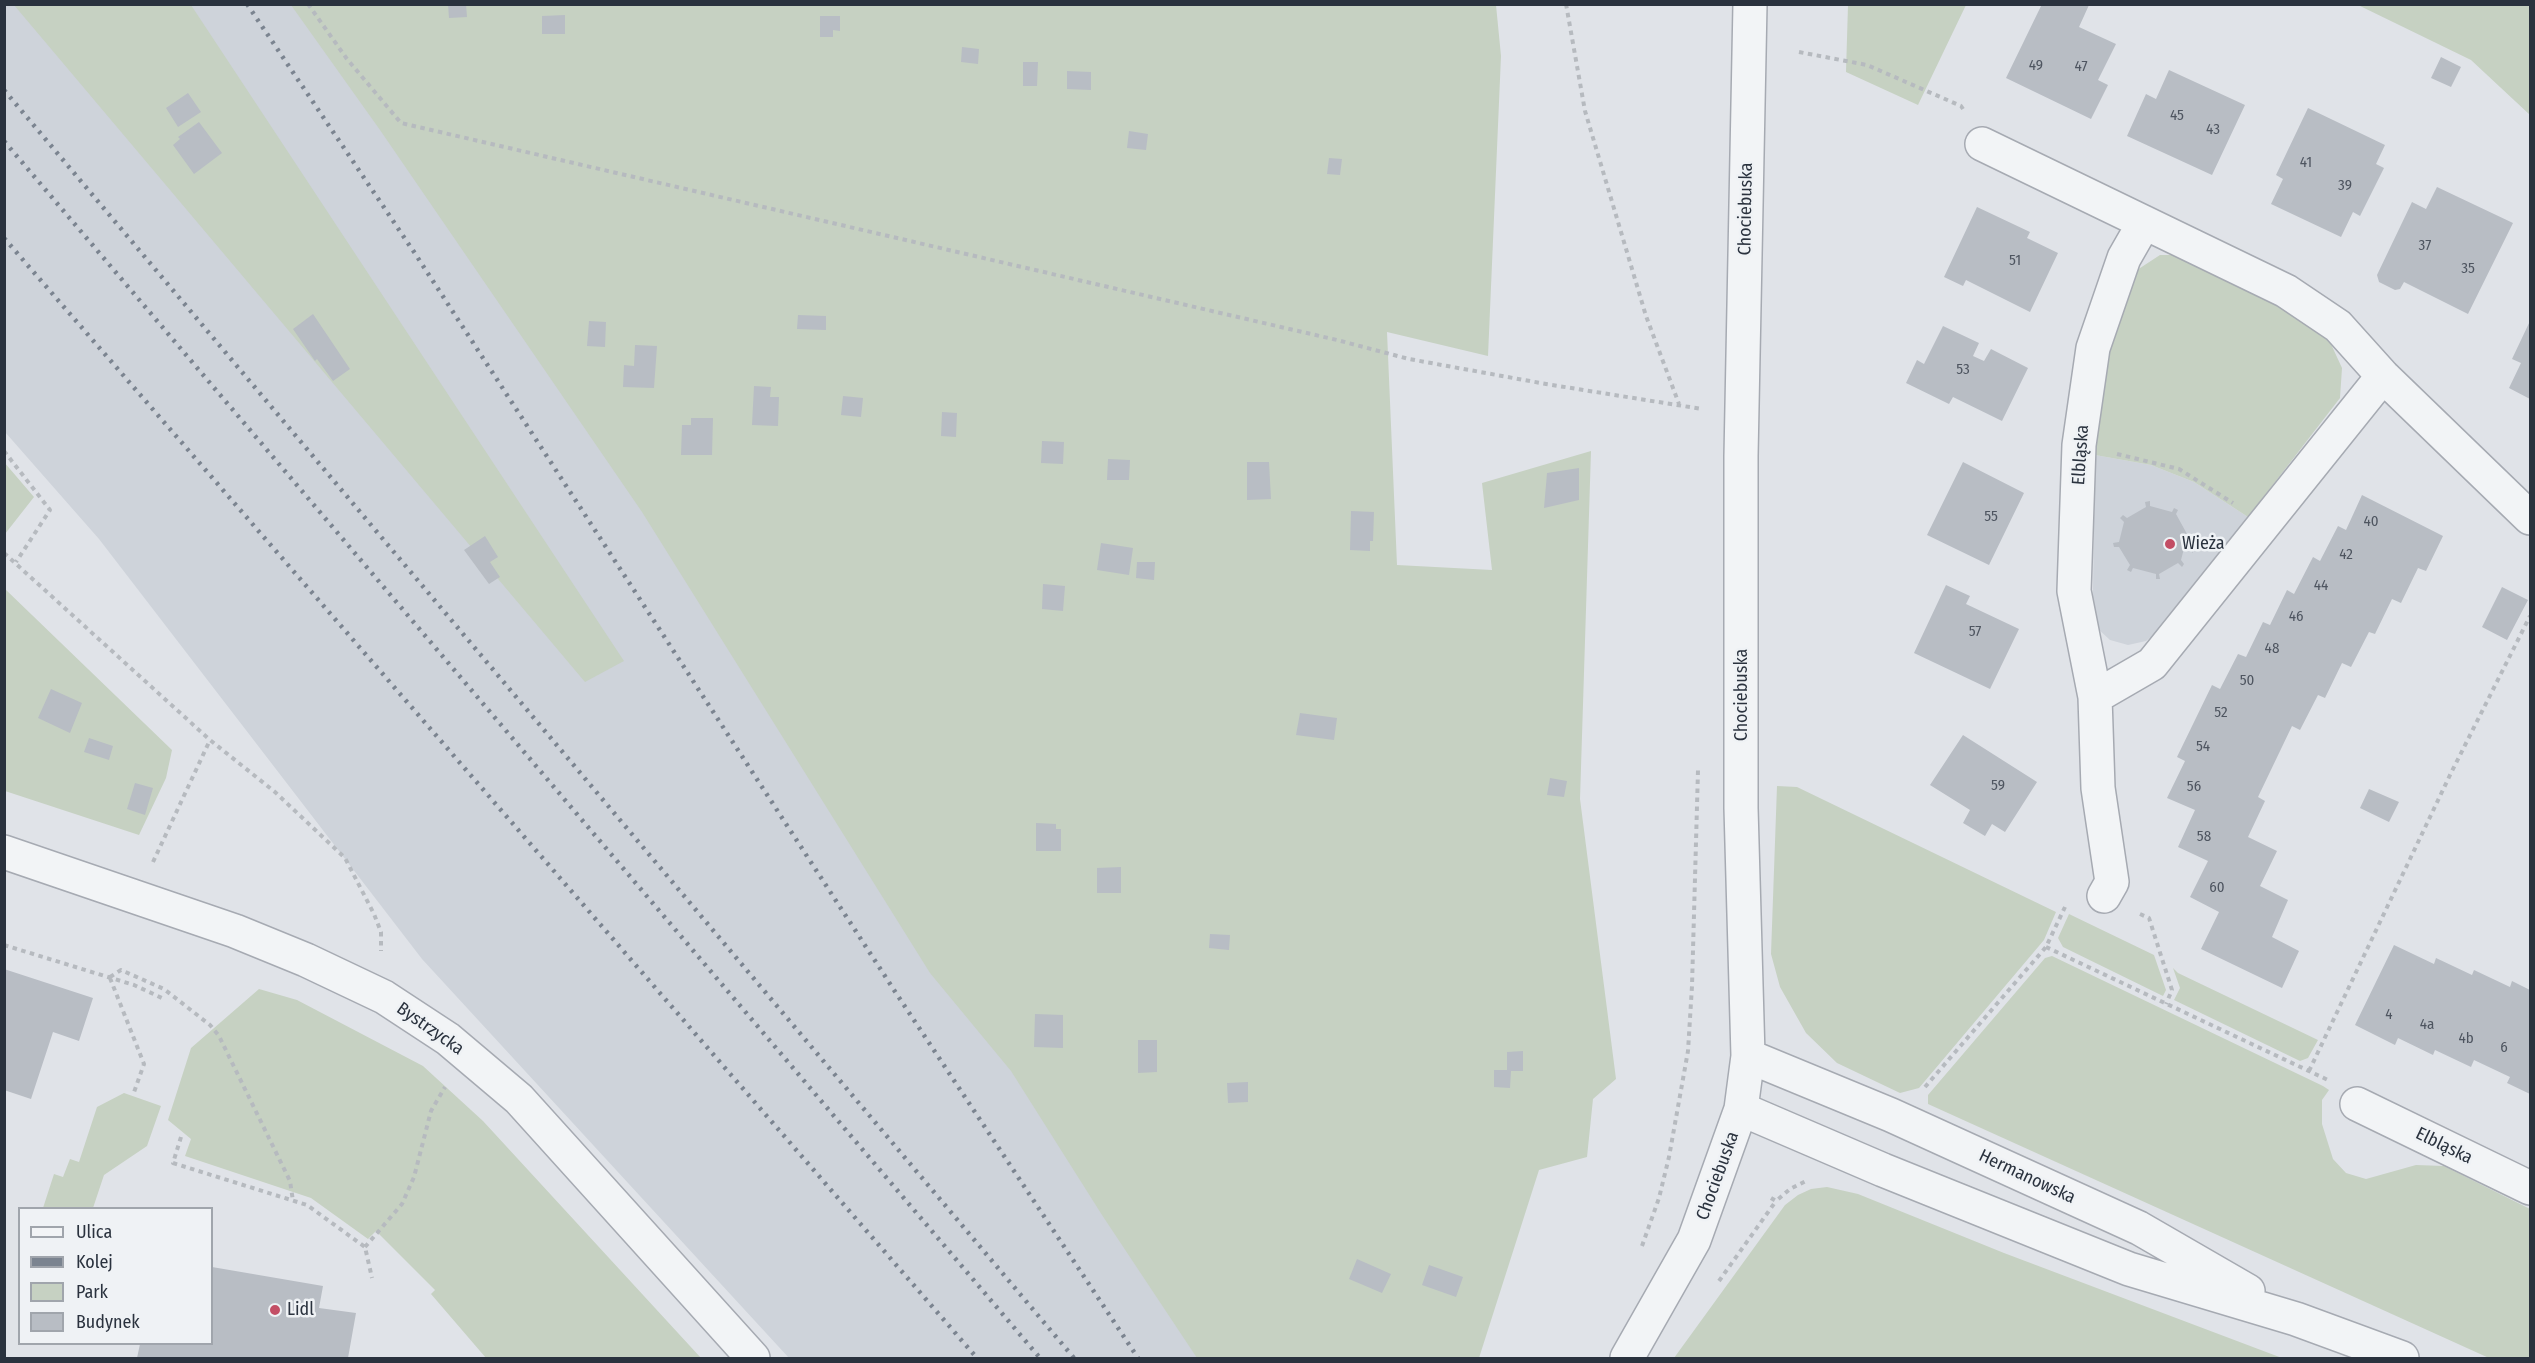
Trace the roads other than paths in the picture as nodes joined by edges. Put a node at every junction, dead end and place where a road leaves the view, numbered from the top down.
1 (1750, 4) edge
2 (1982, 144) road end
3 (2144, 223) junction
4 (2383, 376) junction
5 (2530, 518) edge
6 (2095, 697) junction
7 (4, 852) edge
8 (2104, 896) road end
9 (1748, 1056) junction
10 (2357, 1104) road end
11 (1741, 1109) junction
12 (2530, 1188) edge
13 (2296, 1319) junction
14 (753, 1359) edge
15 (1627, 1359) edge
16 (2402, 1359) edge

1 - 9 street, Chociebuska
2 - 3 street
3 - 4 street
3 - 6 street, Elbląska
4 - 5 street
4 - 6 street
6 - 8 street, Elbląska
7 - 14 street, Bystrzycka
9 - 11 street, Chociebuska
9 - 13 street, Hermanowska
10 - 12 street, Elbląska
11 - 13 street, Hermanowska
11 - 15 street, Chociebuska
13 - 16 street, Hermanowska

